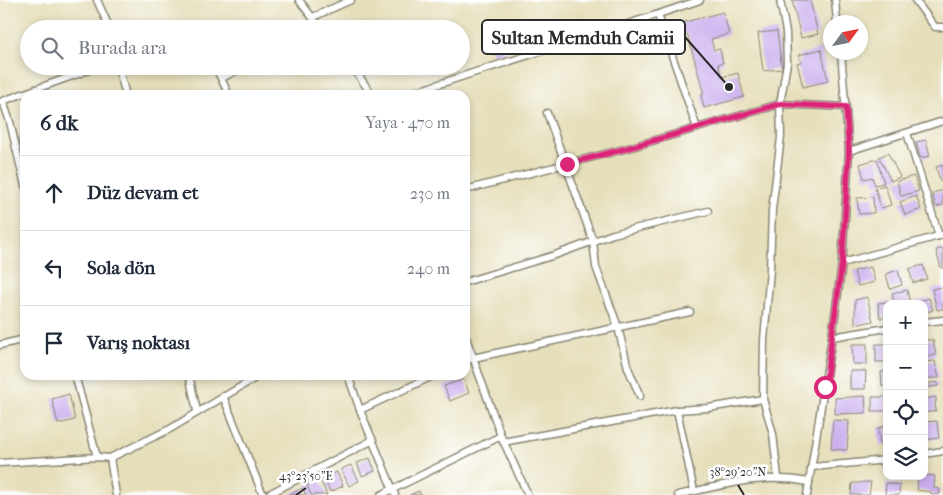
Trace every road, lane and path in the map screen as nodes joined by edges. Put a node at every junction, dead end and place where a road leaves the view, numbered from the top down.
1 (97, 0) edge
2 (299, 0) edge
3 (351, 0) edge
4 (700, 0) edge
5 (780, 0) edge
6 (835, 0) edge
7 (915, 0) edge
8 (658, 15) junction
9 (837, 15) edge
10 (313, 17) junction
11 (106, 20) edge
12 (315, 20) edge
13 (943, 27) edge
14 (842, 60) edge
15 (470, 73) edge
16 (76, 75) edge
17 (120, 75) edge
18 (220, 75) edge
19 (228, 75) edge
20 (358, 75) edge
21 (464, 75) edge
22 (222, 78) junction
23 (35, 90) edge
24 (125, 90) edge
25 (227, 90) edge
26 (369, 90) edge
27 (421, 90) edge
28 (20, 95) edge
29 (2, 102) edge
30 (780, 104) junction
31 (846, 107) junction
32 (547, 113) dead end
33 (943, 120) edge
34 (697, 128) junction
35 (907, 133) junction
36 (849, 151) junction
37 (567, 164) junction
38 (20, 165) edge
39 (470, 189) edge
40 (708, 211) dead end
41 (941, 236) edge
42 (594, 241) junction
43 (842, 263) junction
44 (470, 280) edge
45 (690, 312) dead end
46 (943, 320) edge
47 (928, 322) edge
48 (618, 327) junction
49 (883, 329) edge
50 (832, 337) junction
51 (20, 340) edge
52 (0, 345) edge
53 (470, 349) edge
54 (473, 358) junction
55 (470, 359) edge
56 (76, 380) edge
57 (190, 380) edge
58 (251, 380) edge
59 (350, 380) edge
60 (424, 380) edge
61 (223, 396) junction
62 (640, 396) dead end
63 (763, 400) junction
64 (360, 410) junction
65 (677, 410) junction
66 (197, 411) junction
67 (502, 439) junction
68 (374, 440) junction
69 (943, 451) edge
70 (928, 453) edge
71 (98, 457) junction
72 (110, 458) junction
73 (883, 460) edge
74 (0, 463) edge
75 (812, 467) junction
76 (778, 478) junction
77 (809, 482) junction
78 (394, 492) edge
79 (694, 492) junction
80 (116, 495) edge
81 (263, 495) edge
82 (266, 495) edge
83 (381, 495) edge
84 (528, 495) edge
85 (678, 495) edge
86 (807, 495) edge

1 - 11 street
2 - 10 street
3 - 10 street
4 - 8 street
5 - 30 street
6 - 9 street
7 - 13 street
8 - 15 street
8 - 34 street
10 - 12 street
14 - 31 street
16 - 23 street
17 - 24 street
18 - 22 street
19 - 22 street
20 - 26 street
21 - 27 street
22 - 25 street
28 - 29 street
29 - 38 street
30 - 31 street
30 - 34 street
30 - 63 street
31 - 36 street
32 - 37 street
33 - 35 street
34 - 37 street
35 - 36 street
35 - 41 street
36 - 43 street
37 - 39 street
37 - 42 street
40 - 42 street
41 - 43 street
42 - 44 street
42 - 48 street
43 - 50 street
45 - 48 street
46 - 47 street
48 - 54 street
48 - 62 street
49 - 50 street
50 - 75 street
51 - 52 street
53 - 54 street
54 - 55 street
54 - 67 street
56 - 71 street
57 - 66 street
58 - 61 street
59 - 64 street
60 - 64 street
61 - 66 street
61 - 81 street
63 - 65 street
63 - 76 street
64 - 68 street
65 - 67 street
65 - 79 street
66 - 72 street
67 - 78 street
67 - 84 street
68 - 78 street
68 - 82 street
69 - 70 street
71 - 72 street
71 - 74 street
72 - 80 street
73 - 75 street
75 - 77 street
76 - 77 street
76 - 79 street
77 - 86 street
78 - 83 street
79 - 85 street

